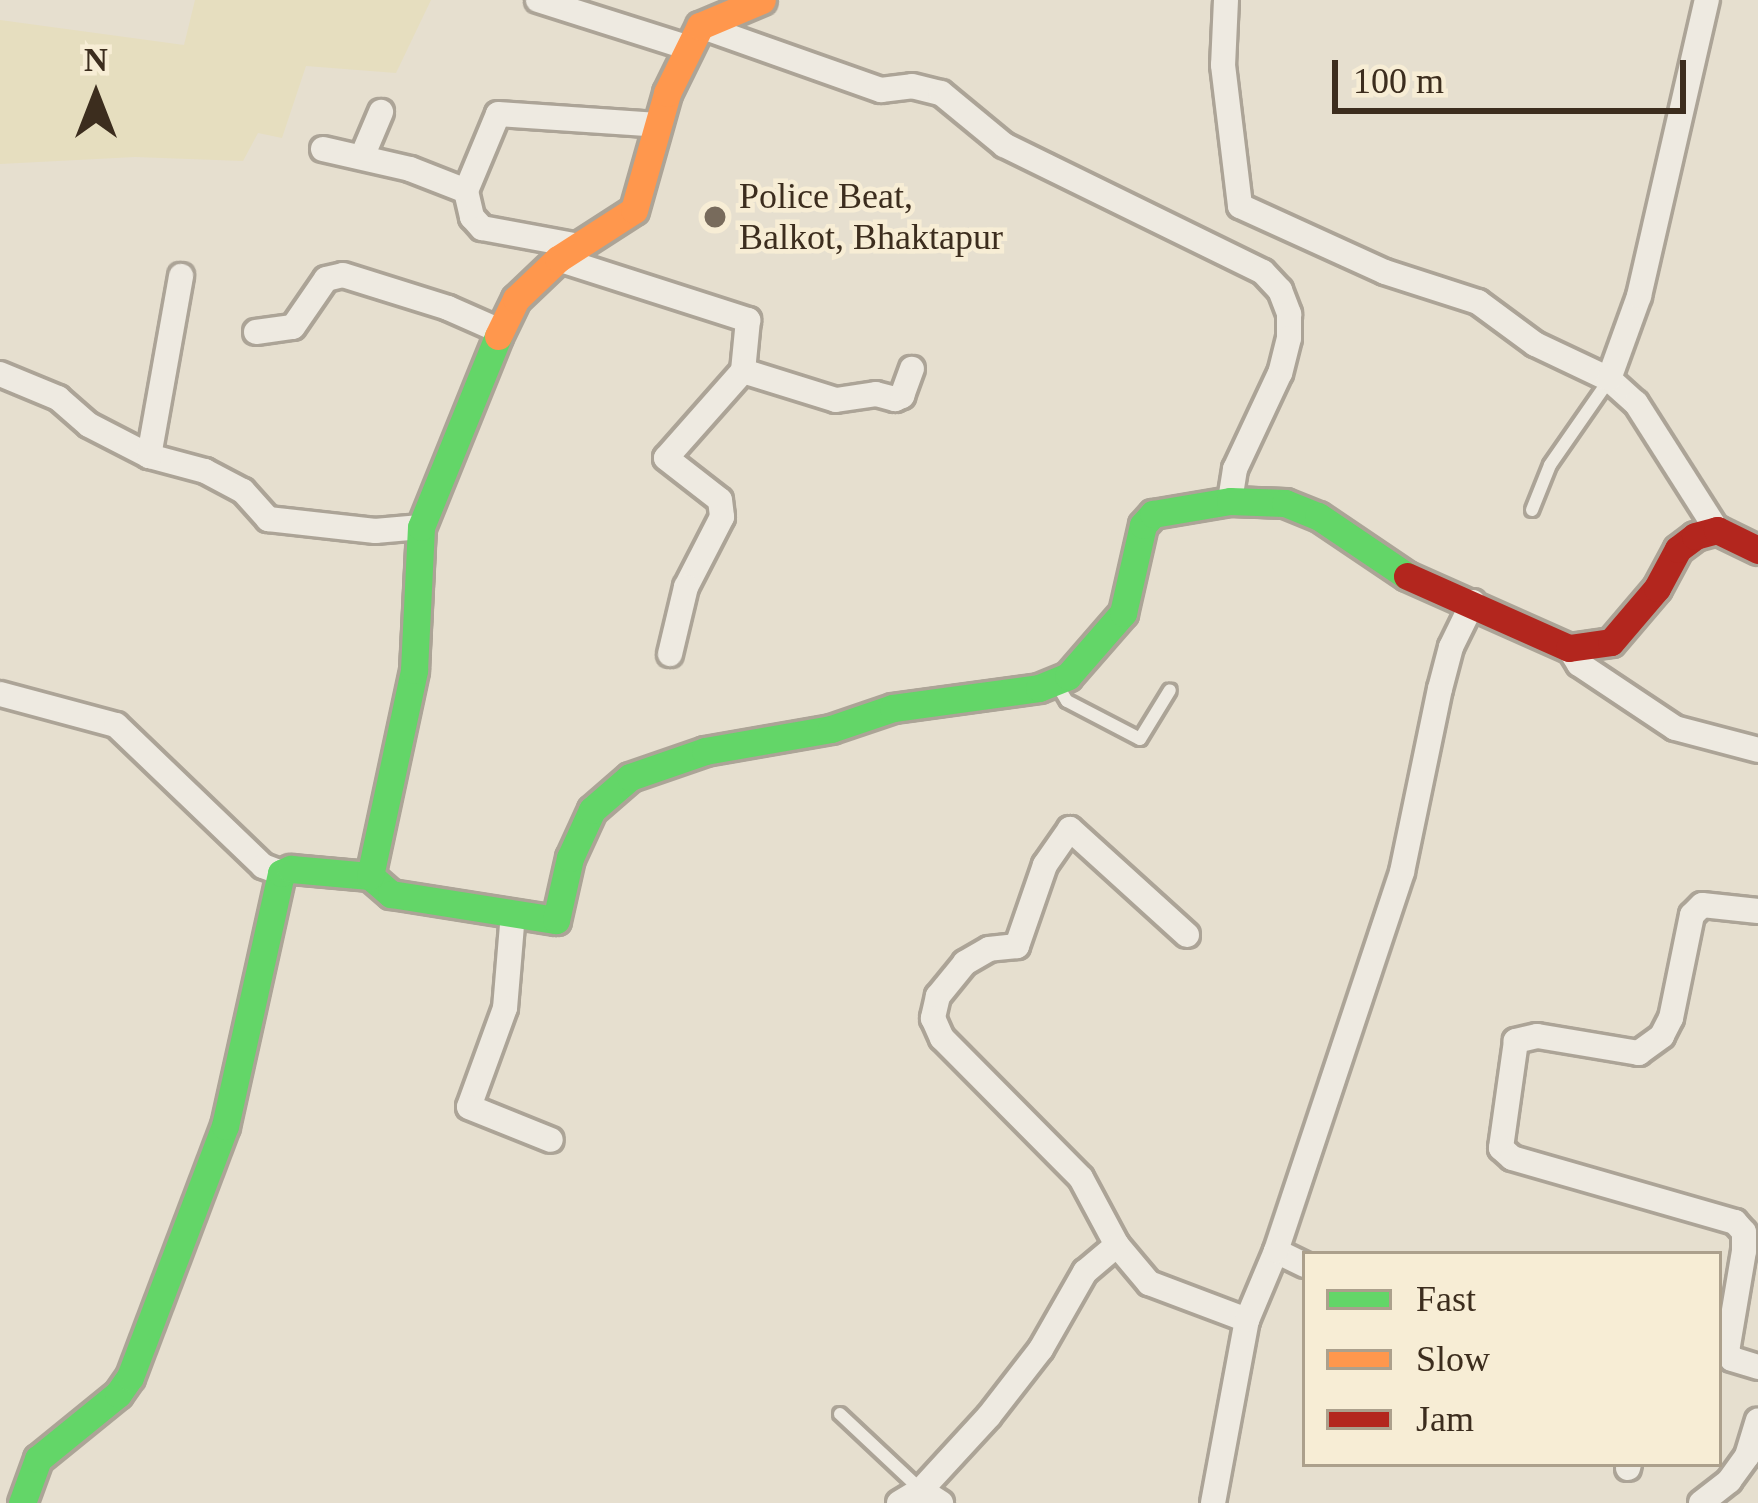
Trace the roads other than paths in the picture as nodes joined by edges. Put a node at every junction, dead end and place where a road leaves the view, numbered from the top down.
1 (538, 0) edge
2 (762, 0) edge
3 (1226, 0) edge
4 (1708, 0) edge
5 (693, 37) junction
6 (381, 112) dead end
7 (658, 125) junction
8 (323, 149) dead end
9 (362, 157) junction
10 (466, 191) junction
11 (568, 252) junction
12 (181, 276) dead end
13 (500, 331) junction
14 (256, 332) dead end
15 (912, 369) dead end
16 (743, 371) junction
17 (0, 374) edge
18 (1609, 379) junction
19 (149, 456) junction
20 (1230, 502) junction
21 (1532, 510) dead end
22 (422, 527) junction
23 (1717, 530) junction
24 (1758, 550) edge
25 (1473, 602) junction
26 (1569, 648) junction
27 (670, 654) dead end
28 (1056, 682) junction
29 (1170, 690) dead end
30 (0, 694) edge
31 (1758, 750) edge
32 (281, 873) junction
33 (370, 876) junction
34 (1758, 911) edge
35 (513, 913) junction
36 (1187, 935) dead end
37 (551, 1140) dead end
38 (1117, 1245) junction
39 (1276, 1251) junction
40 (1302, 1264) edge
41 (1247, 1320) junction
42 (1726, 1358) edge
43 (1758, 1367) edge
44 (840, 1414) dead end
45 (1758, 1421) edge
46 (920, 1499) edge
47 (22, 1503) edge
48 (1213, 1503) edge
49 (1701, 1503) edge

1 - 5 street
2 - 5 street
3 - 18 street
4 - 18 street
5 - 7 street
5 - 20 street
6 - 9 street
7 - 10 street
7 - 11 street
8 - 9 street
9 - 10 street
10 - 11 street
11 - 13 street
11 - 16 street
12 - 19 street
13 - 14 street
13 - 22 street
15 - 16 street
16 - 27 street
17 - 19 street
18 - 21 lane
18 - 23 street
19 - 22 street
20 - 25 street
20 - 28 street
22 - 33 street
23 - 24 street
23 - 26 street
25 - 26 street
25 - 39 street
26 - 31 street
28 - 29 lane
28 - 35 street
30 - 32 street
32 - 33 street
32 - 47 street
33 - 35 street
34 - 42 street
35 - 37 street
36 - 38 street
38 - 41 street
38 - 46 street
39 - 40 street
39 - 41 street
41 - 48 street
42 - 43 street
44 - 46 lane
45 - 49 street

